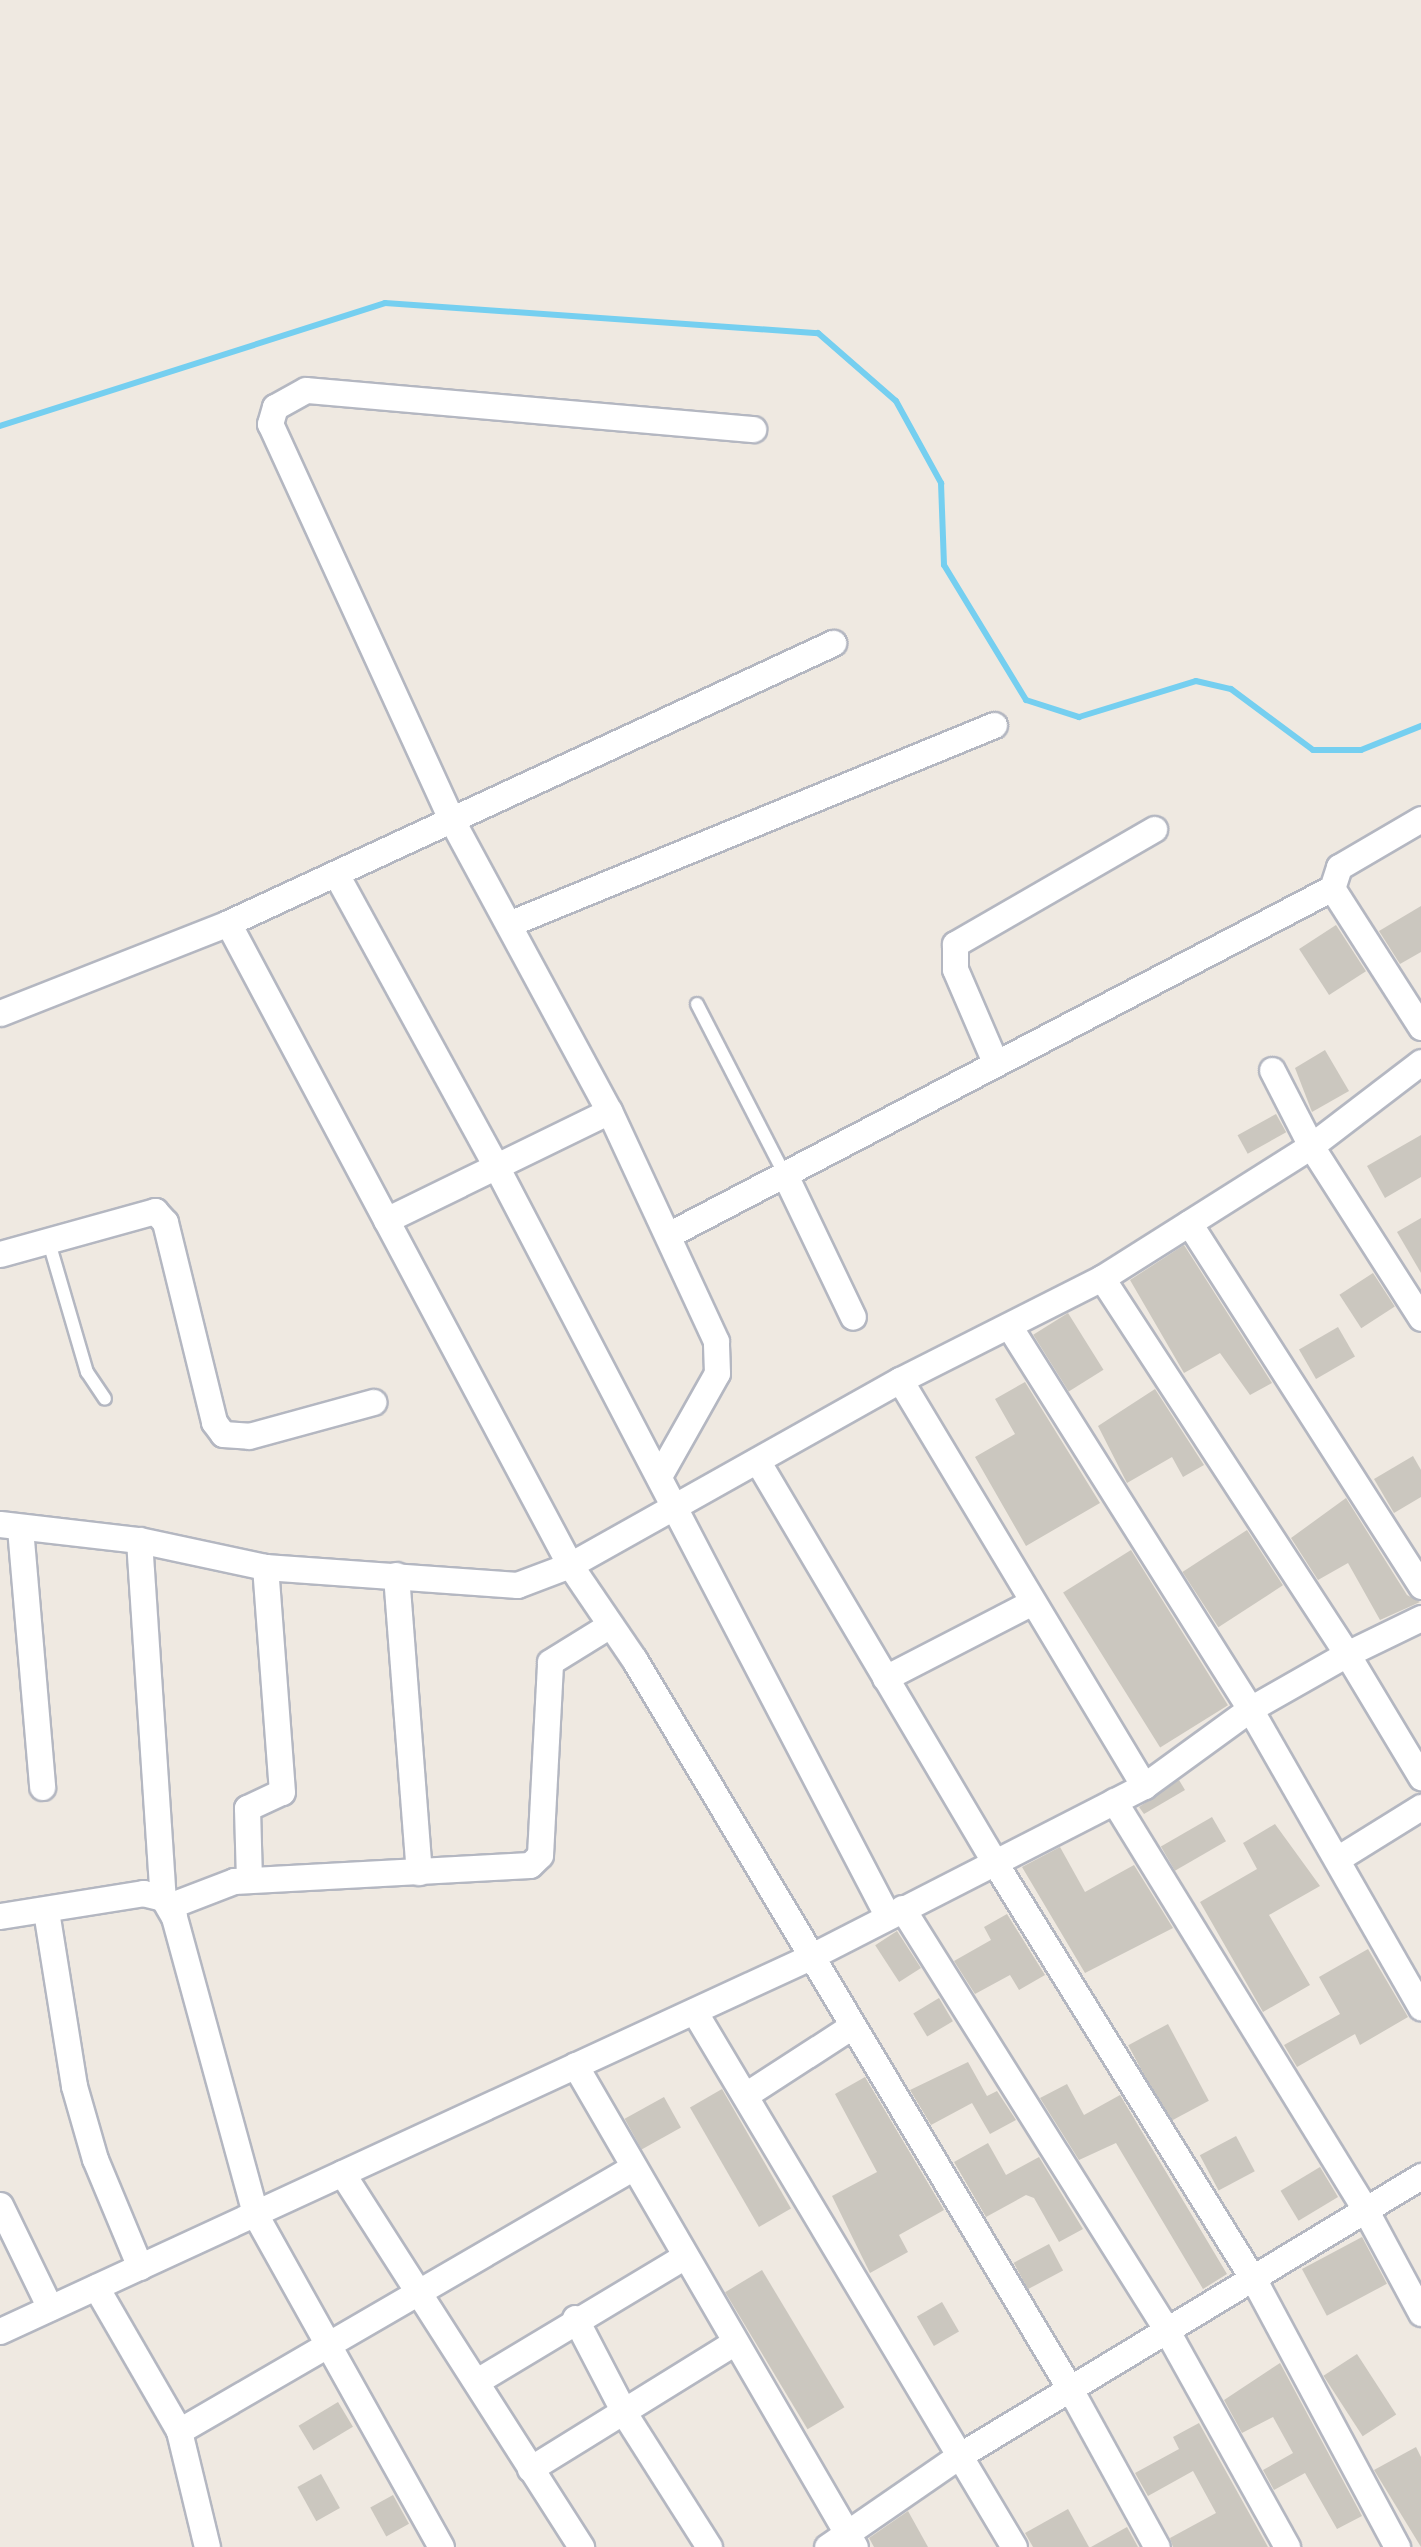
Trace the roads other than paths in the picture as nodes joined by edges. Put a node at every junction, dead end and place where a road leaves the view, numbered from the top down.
1 (753, 429) dead end
2 (833, 643) dead end
3 (994, 725) dead end
4 (1421, 819) edge
5 (452, 821) junction
6 (1154, 830) dead end
7 (336, 874) junction
8 (1332, 888) junction
9 (228, 923) junction
10 (511, 923) junction
11 (697, 1004) dead end
12 (0, 1013) edge
13 (1421, 1026) edge
14 (995, 1062) junction
15 (1421, 1062) edge
16 (1272, 1070) dead end
17 (608, 1111) junction
18 (1310, 1146) junction
19 (497, 1168) junction
20 (785, 1175) junction
21 (386, 1220) junction
22 (1189, 1223) junction
23 (668, 1235) junction
24 (48, 1239) junction
25 (0, 1254) edge
26 (1102, 1278) junction
27 (853, 1317) dead end
28 (1421, 1318) edge
29 (1009, 1326) junction
30 (900, 1380) junction
31 (105, 1399) dead end
32 (373, 1402) dead end
33 (758, 1462) junction
34 (659, 1476) junction
35 (674, 1508) junction
36 (10, 1526) edge
37 (139, 1540) junction
38 (570, 1565) junction
39 (266, 1566) junction
40 (396, 1575) junction
41 (1421, 1586) edge
42 (1032, 1602) junction
43 (1421, 1618) edge
44 (613, 1629) junction
45 (1347, 1654) junction
46 (885, 1678) junction
47 (1250, 1709) junction
48 (1421, 1778) edge
49 (1144, 1786) junction
50 (42, 1787) dead end
51 (1114, 1802) junction
52 (1421, 1807) edge
53 (1337, 1859) junction
54 (994, 1862) junction
55 (418, 1872) junction
56 (241, 1880) junction
57 (166, 1902) junction
58 (46, 1912) junction
59 (894, 1912) junction
60 (0, 1916) edge
61 (810, 1957) junction
62 (1421, 2008) edge
63 (677, 2019) junction
64 (852, 2026) junction
65 (575, 2065) junction
66 (747, 2094) junction
67 (632, 2168) junction
68 (342, 2173) junction
69 (1421, 2176) edge
70 (0, 2205) edge
71 (1366, 2211) junction
72 (255, 2214) junction
73 (682, 2257) junction
74 (140, 2267) junction
75 (1254, 2280) junction
76 (96, 2287) junction
77 (421, 2294) junction
78 (50, 2308) junction
79 (1421, 2313) edge
80 (575, 2318) junction
81 (0, 2331) edge
82 (1167, 2331) junction
83 (732, 2342) junction
84 (328, 2348) junction
85 (478, 2381) junction
86 (1070, 2389) junction
87 (624, 2411) junction
88 (179, 2431) junction
89 (962, 2454) junction
90 (530, 2469) junction
91 (843, 2543) edge
92 (207, 2547) edge
93 (441, 2547) edge
94 (580, 2547) edge
95 (709, 2547) edge
96 (1014, 2547) edge
97 (1157, 2547) edge
98 (1287, 2547) edge
99 (1397, 2547) edge

1 - 5 street
2 - 5 street
3 - 10 street
4 - 8 street
5 - 7 street
5 - 10 street
6 - 14 street
7 - 9 street
7 - 19 street
8 - 13 street
8 - 14 street
9 - 12 street
9 - 21 street
10 - 17 street
11 - 20 lane
14 - 20 street
15 - 18 street
16 - 18 street
17 - 19 street
17 - 23 street
18 - 22 street
18 - 28 street
19 - 21 street
19 - 34 street
20 - 23 street
20 - 27 street
21 - 38 street
22 - 26 street
22 - 41 street
23 - 34 street
24 - 25 street
24 - 31 lane
24 - 32 street
26 - 29 street
26 - 45 street
29 - 30 street
29 - 47 street
30 - 33 street
30 - 42 street
33 - 35 street
33 - 46 street
34 - 35 street
35 - 38 street
35 - 59 street
36 - 37 street
36 - 50 street
37 - 39 street
37 - 57 street
38 - 40 street
38 - 44 street
39 - 40 street
39 - 56 street
40 - 55 street
42 - 46 street
42 - 49 street
43 - 45 street
44 - 55 street
44 - 61 street
45 - 47 street
45 - 48 street
46 - 54 street
47 - 49 street
47 - 53 street
49 - 51 street
51 - 54 street
51 - 71 street
52 - 53 street
53 - 62 street
54 - 59 street
54 - 75 street
55 - 56 street
56 - 57 street
57 - 58 street
57 - 72 street
58 - 60 street
58 - 74 street
59 - 61 street
59 - 82 street
61 - 63 street
61 - 64 street
63 - 65 street
63 - 66 street
64 - 66 street
64 - 86 street
65 - 67 street
65 - 68 street
66 - 89 street
67 - 73 street
67 - 77 street
68 - 72 street
68 - 77 street
69 - 71 street
70 - 78 street
71 - 75 street
71 - 79 street
72 - 74 street
72 - 84 street
73 - 80 street
73 - 83 street
74 - 76 street
75 - 82 street
75 - 99 street
76 - 78 street
76 - 88 street
77 - 84 street
77 - 85 street
78 - 81 street
80 - 85 street
80 - 87 street
82 - 86 street
82 - 98 street
83 - 87 street
83 - 91 street
84 - 88 street
84 - 93 street
85 - 90 street
86 - 89 street
86 - 97 street
87 - 90 street
87 - 95 street
88 - 92 street
89 - 91 street
89 - 96 street
90 - 94 street

